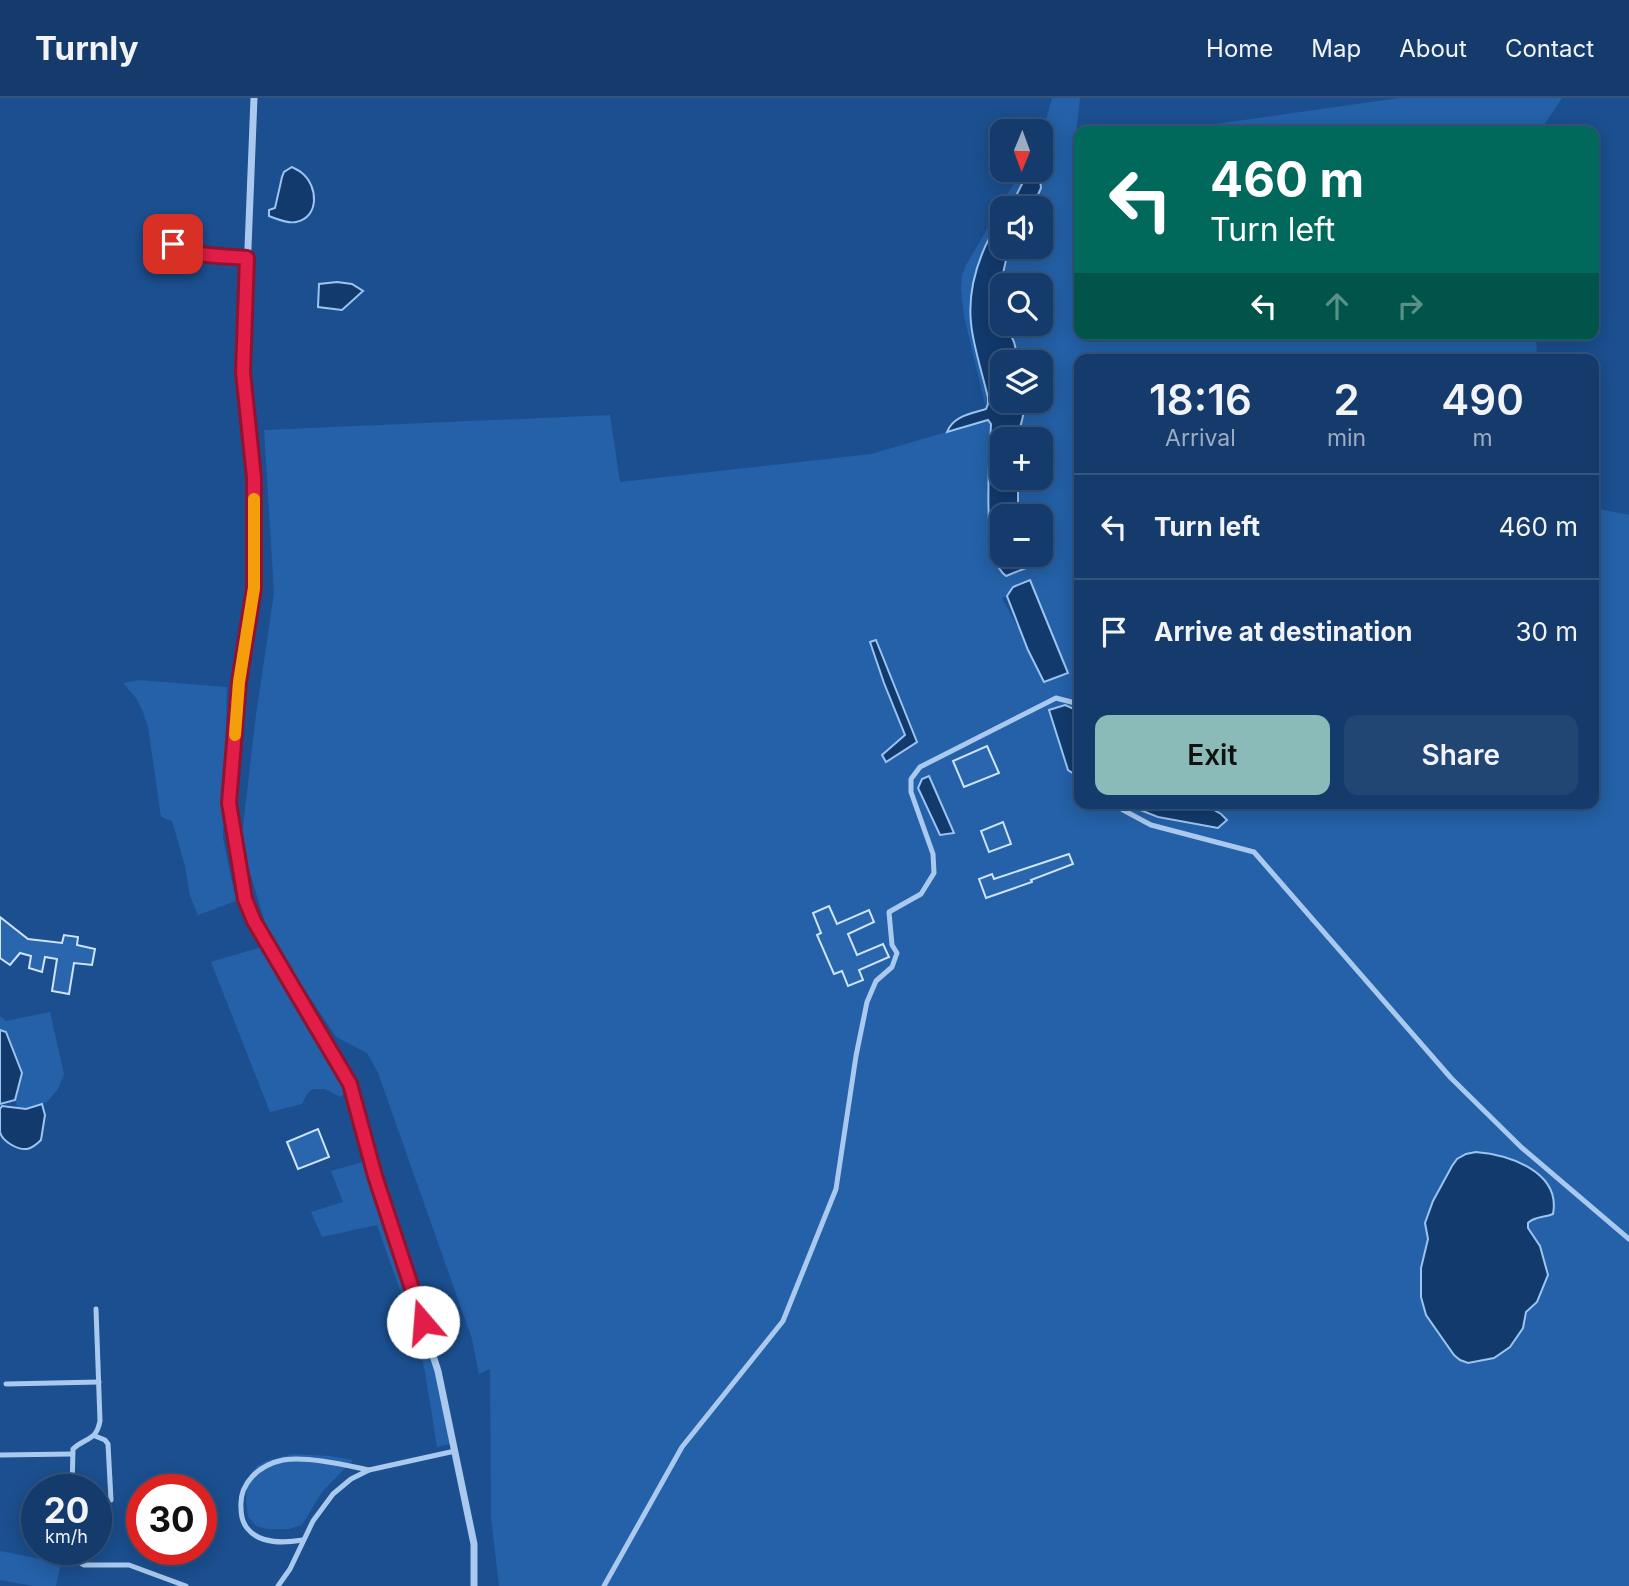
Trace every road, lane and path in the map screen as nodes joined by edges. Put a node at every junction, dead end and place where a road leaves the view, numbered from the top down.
1 (254, 98) edge
2 (164, 237) dead end
3 (247, 258) junction
4 (1074, 703) edge
5 (1121, 809) edge
6 (1629, 1239) edge
7 (96, 1309) dead end
8 (99, 1382) junction
9 (6, 1384) dead end
10 (95, 1436) junction
11 (455, 1451) junction
12 (72, 1454) junction
13 (0, 1455) edge
14 (369, 1470) junction
15 (72, 1474) edge
16 (110, 1474) edge
17 (303, 1540) junction
18 (112, 1565) edge
19 (186, 1586) edge
20 (278, 1586) edge
21 (474, 1586) edge
22 (604, 1586) edge

1 - 3 street
2 - 3 lane
3 - 11 street
4 - 22 lane
5 - 6 lane
7 - 8 lane
8 - 9 lane
8 - 10 lane
10 - 12 lane
10 - 16 lane
11 - 14 lane
11 - 21 street
12 - 13 lane
12 - 15 lane
14 - 17 lane
14 - 17 lane
17 - 20 lane
18 - 19 lane

